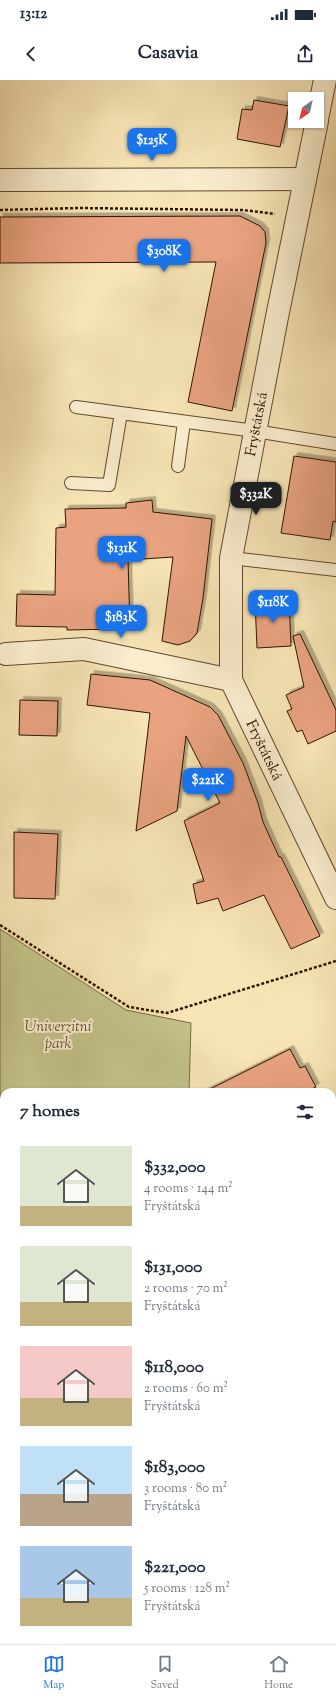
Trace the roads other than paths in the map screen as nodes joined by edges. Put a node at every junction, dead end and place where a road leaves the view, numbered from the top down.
1 (325, 80) edge
2 (323, 92) edge
3 (315, 128) edge
4 (305, 179) junction
5 (0, 180) edge
6 (76, 407) dead end
7 (121, 413) junction
8 (184, 422) junction
9 (255, 431) junction
10 (336, 444) edge
11 (178, 466) dead end
12 (71, 483) dead end
13 (231, 558) junction
14 (336, 570) edge
15 (6, 654) dead end
16 (231, 680) junction
17 (336, 898) edge

1 - 2 street, Fryštátská
3 - 4 street, Fryštátská
4 - 5 street
4 - 9 street, Fryštátská
6 - 7 lane
7 - 8 lane
7 - 12 lane
8 - 9 lane
8 - 11 lane
9 - 10 lane
9 - 13 street, Fryštátská
13 - 14 lane
13 - 16 street, Fryštátská
15 - 16 street
16 - 17 street, Fryštátská

